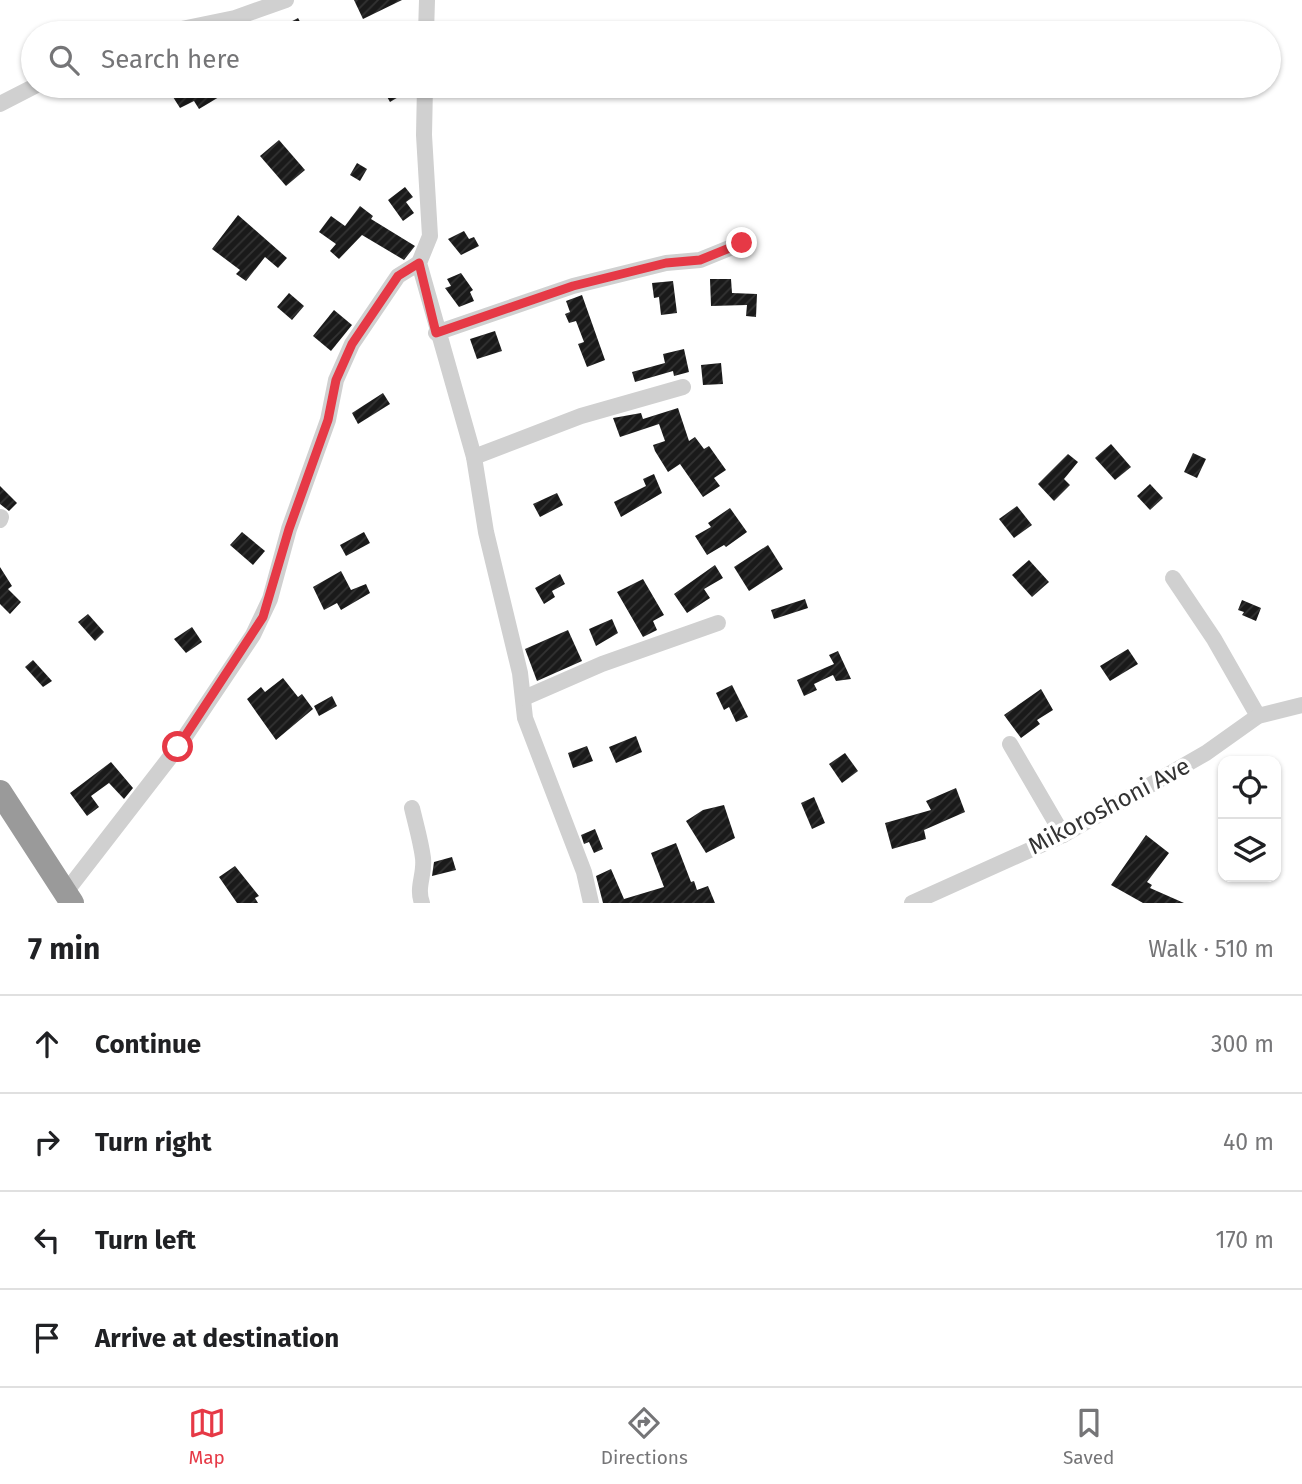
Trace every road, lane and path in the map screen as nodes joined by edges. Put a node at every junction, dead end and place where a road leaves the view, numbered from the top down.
1 (286, 0) edge
2 (426, 0) edge
3 (220, 21) edge
4 (426, 21) edge
5 (21, 93) edge
6 (425, 98) edge
7 (0, 104) edge
8 (742, 243) dead end
9 (419, 263) junction
10 (436, 333) junction
11 (683, 387) dead end
12 (474, 457) junction
13 (1173, 578) dead end
14 (718, 623) dead end
15 (524, 698) junction
16 (1302, 705) edge
17 (1258, 716) junction
18 (1010, 744) dead end
19 (0, 792) edge
20 (412, 808) dead end
21 (1063, 835) junction
22 (69, 898) edge
23 (422, 903) edge
24 (591, 903) edge
25 (912, 903) edge

1 - 3 street
2 - 4 street
5 - 7 street
6 - 9 street
8 - 10 street
9 - 10 street
9 - 22 street
10 - 12 street
11 - 12 street
12 - 15 street
13 - 17 street
14 - 15 street
15 - 24 street
16 - 17 street, Mikoroshoni Ave
17 - 21 street, Mikoroshoni Ave
18 - 21 street
19 - 22 highway
20 - 23 street
21 - 25 street, Mikoroshoni Ave

